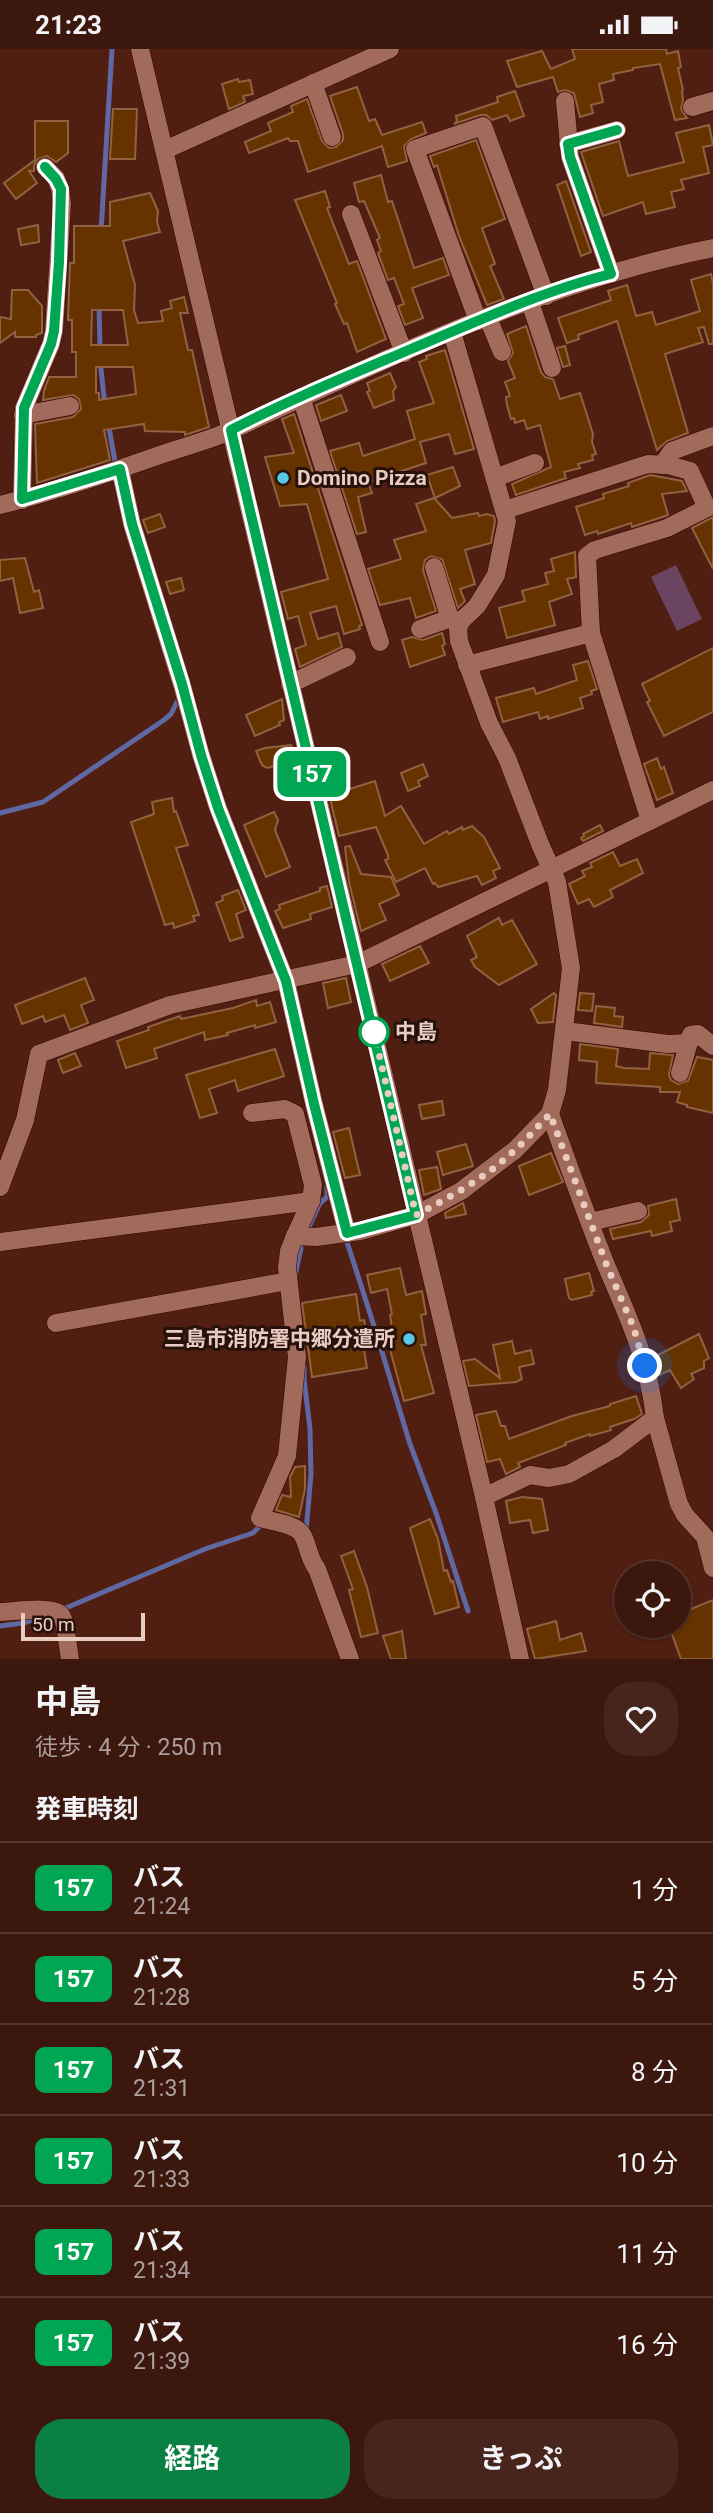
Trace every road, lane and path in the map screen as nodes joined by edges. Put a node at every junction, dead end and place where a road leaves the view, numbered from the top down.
1 (140, 49) edge
2 (390, 49) edge
3 (313, 83) junction
4 (565, 101) dead end
5 (713, 101) edge
6 (692, 107) dead end
7 (617, 130) dead end
8 (332, 137) dead end
9 (568, 144) junction
10 (165, 150) junction
11 (45, 167) dead end
12 (351, 214) dead end
13 (713, 248) edge
14 (611, 274) junction
15 (538, 299) junction
16 (483, 320) junction
17 (452, 332) junction
18 (502, 352) dead end
19 (404, 353) junction
20 (552, 368) dead end
21 (301, 397) junction
22 (70, 406) dead end
23 (23, 415) junction
24 (231, 430) junction
25 (713, 436) edge
26 (535, 463) dead end
27 (662, 465) junction
28 (120, 469) junction
29 (495, 478) junction
30 (22, 499) junction
31 (0, 505) edge
32 (505, 510) junction
33 (434, 567) dead end
34 (455, 620) junction
35 (419, 629) dead end
36 (591, 633) junction
37 (380, 642) dead end
38 (348, 657) dead end
39 (467, 665) junction
40 (290, 684) junction
41 (713, 790) edge
42 (650, 821) junction
43 (553, 869) junction
44 (358, 964) junction
45 (286, 981) junction
46 (565, 1031) junction
47 (689, 1043) junction
48 (713, 1046) edge
49 (680, 1073) dead end
50 (252, 1113) dead end
51 (550, 1114) junction
52 (0, 1187) edge
53 (322, 1187) junction
54 (638, 1211) dead end
55 (416, 1215) junction
56 (590, 1222) junction
57 (347, 1233) junction
58 (295, 1236) junction
59 (0, 1242) edge
60 (288, 1281) junction
61 (56, 1323) dead end
62 (655, 1418) junction
63 (484, 1497) junction
64 (713, 1568) edge
65 (0, 1612) edge
66 (70, 1659) edge
67 (351, 1659) edge
68 (520, 1659) edge

1 - 10 street
2 - 3 street
3 - 8 street
3 - 10 street
4 - 9 street
5 - 6 street
7 - 9 street
9 - 14 street
10 - 24 street
11 - 23 street
12 - 19 street
13 - 14 street
14 - 15 street
15 - 16 street
15 - 16 street
15 - 20 street
16 - 17 street
16 - 18 street
17 - 19 street
17 - 29 street
19 - 21 street
21 - 24 street
21 - 37 street
22 - 23 street
23 - 30 street
24 - 28 street
24 - 40 street
25 - 27 street
26 - 29 street
27 - 32 street
27 - 36 street
28 - 30 street
28 - 45 street
29 - 32 street
30 - 31 street
32 - 34 street
33 - 34 street
34 - 35 street
34 - 39 street
36 - 39 street
36 - 42 street
38 - 40 street
39 - 43 street
40 - 44 street
41 - 42 street
42 - 43 street
43 - 44 street
43 - 46 street
44 - 45 street
44 - 55 street
45 - 52 street
45 - 53 street
46 - 47 street
46 - 51 street
47 - 48 street
47 - 49 street
50 - 53 street
51 - 55 street
51 - 56 street
53 - 57 street
53 - 58 street
53 - 59 street
54 - 56 street
55 - 57 street
55 - 63 street
56 - 62 street
57 - 58 street
58 - 60 street
60 - 61 street
60 - 67 street
62 - 63 street
62 - 64 street
63 - 68 street
65 - 66 street

